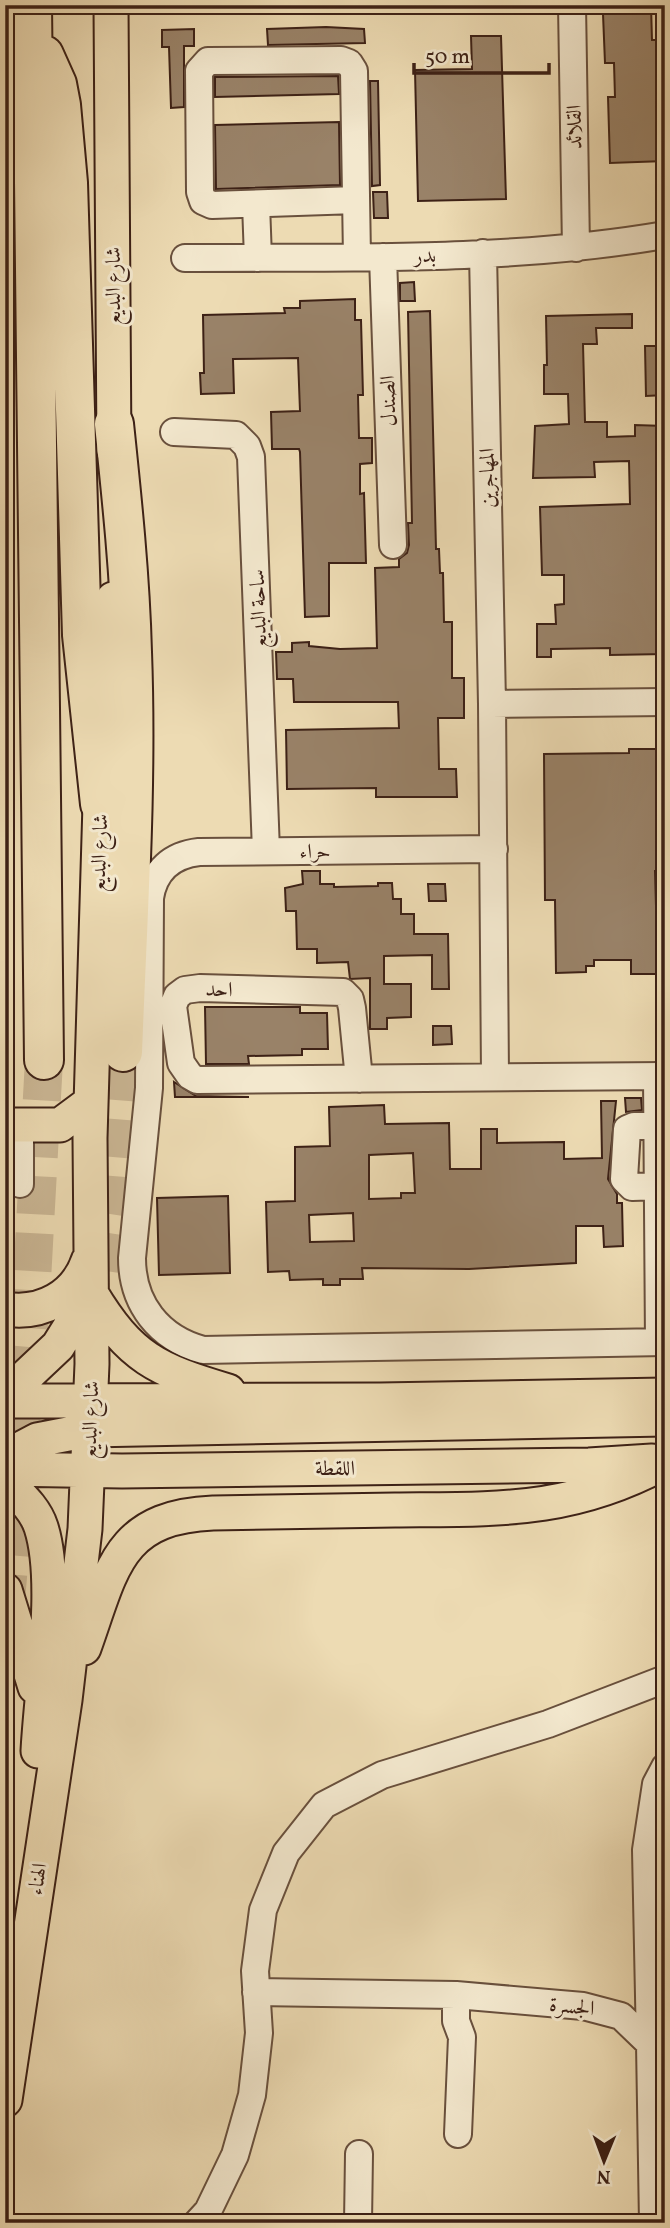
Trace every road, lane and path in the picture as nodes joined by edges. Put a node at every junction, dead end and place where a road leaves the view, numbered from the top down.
1 (111, 5) edge
2 (572, 5) edge
3 (32, 22) edge
4 (356, 201) junction
5 (257, 204) junction
6 (665, 235) edge
7 (576, 248) junction
8 (482, 253) junction
9 (357, 257) junction
10 (383, 257) junction
11 (185, 258) dead end
12 (258, 258) junction
13 (114, 424) junction
14 (174, 432) dead end
15 (393, 545) dead end
16 (665, 702) edge
17 (492, 704) junction
18 (100, 804) junction
19 (494, 849) junction
20 (267, 851) junction
21 (123, 1052) tunnel mouth
22 (44, 1060) tunnel mouth
23 (495, 1076) junction
24 (661, 1076) edge
25 (359, 1079) junction
26 (91, 1102) junction
27 (13, 1125) edge
28 (661, 1126) edge
29 (20, 1185) dead end
30 (661, 1186) edge
31 (92, 1249) junction
32 (91, 1293) junction
33 (5, 1309) edge
34 (662, 1342) edge
35 (665, 1395) edge
36 (5, 1399) edge
37 (257, 1400) junction
38 (5, 1408) edge
39 (90, 1415) junction
40 (665, 1419) edge
41 (37, 1440) junction
42 (5, 1458) edge
43 (665, 1461) edge
44 (5, 1469) edge
45 (88, 1470) junction
46 (5, 1480) edge
47 (5, 1590) edge
48 (665, 1679) edge
49 (52, 1701) junction
50 (665, 1767) edge
51 (256, 1992) junction
52 (463, 1996) junction
53 (650, 2044) junction
54 (5, 2100) edge
55 (458, 2134) dead end
56 (359, 2154) dead end
57 (197, 2223) edge
58 (358, 2223) edge
59 (653, 2223) edge

1 - 13 main road, شارع البديع
2 - 7 street, القلائد
3 - 18 highway
3 - 22 highway
4 - 5 street
4 - 5 street
4 - 9 street
5 - 12 street
6 - 7 street, بدر
7 - 8 street, بدر
8 - 10 street, بدر
8 - 17 street, المهاجرين
9 - 10 street, بدر
9 - 12 street, بدر
10 - 15 street, الصندل
11 - 12 street, بدر
13 - 18 main road, شارع البديع
13 - 21 highway
14 - 20 street, ساحة البديع
16 - 17 street
17 - 19 street, المهاجرين
18 - 26 main road, شارع البديع
19 - 20 street, حراء
19 - 23 street, المهاجرين
20 - 34 street, حراء
23 - 24 street, احد
23 - 25 street, احد
24 - 28 street
25 - 25 street, احد
26 - 27 main road
26 - 31 main road, شارع البديع
27 - 29 street
28 - 30 street
30 - 34 street
31 - 32 main road, شارع البديع
31 - 33 main road
32 - 36 main road
32 - 37 main road
32 - 39 main road, شارع البديع
35 - 37 main road
36 - 39 main road
37 - 39 main road
38 - 41 main road
39 - 40 main road
39 - 41 main road
39 - 45 main road, شارع البديع
41 - 42 main road
41 - 45 main road
43 - 45 main road, اللقطة
43 - 49 main road
44 - 45 main road, اللقطة
45 - 49 main road, شارع البديع
46 - 49 main road
47 - 49 main road
48 - 51 street
49 - 54 main road, الهناء
50 - 53 street
51 - 52 street, الجسرة
51 - 57 street
52 - 53 street, الجسرة
52 - 55 street
53 - 59 street
56 - 58 street

